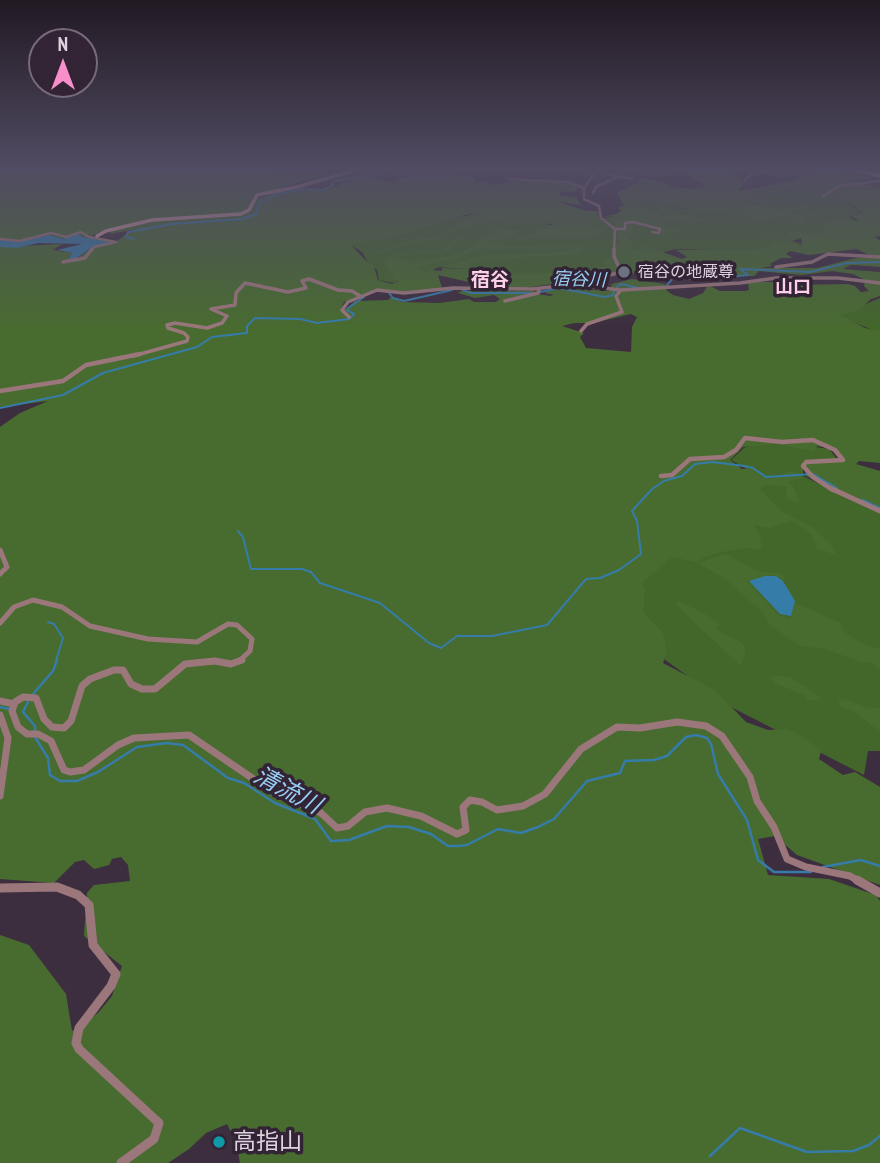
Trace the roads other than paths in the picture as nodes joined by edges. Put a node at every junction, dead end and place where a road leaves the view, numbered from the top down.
1 (138, 223) edge
2 (608, 223) edge
3 (625, 223) edge
4 (636, 223) edge
5 (615, 230) junction
6 (652, 232) dead end
7 (97, 236) junction
8 (0, 239) edge
9 (880, 257) edge
10 (63, 262) dead end
11 (776, 267) dead end
12 (577, 284) junction
13 (880, 284) edge
14 (540, 288) junction
15 (621, 290) junction
16 (359, 296) junction
17 (505, 301) dead end
18 (349, 317) dead end
19 (581, 331) dead end
20 (0, 391) edge
21 (661, 476) dead end
22 (880, 511) edge
23 (0, 550) edge
24 (0, 575) edge
25 (0, 623) edge
26 (0, 701) edge
27 (14, 705) junction
28 (0, 715) edge
29 (0, 796) edge
30 (0, 888) edge
31 (880, 893) edge
32 (121, 1163) edge

1 - 7 main road
2 - 5 street
3 - 5 street
4 - 6 street
5 - 12 street
7 - 8 street
7 - 10 street
9 - 11 street
12 - 14 street
12 - 15 street
13 - 15 street
14 - 16 street
14 - 17 street
15 - 19 street
16 - 18 street
16 - 20 street
21 - 22 street
23 - 24 street
25 - 27 street
26 - 27 street
27 - 31 street
28 - 29 street
30 - 32 street

